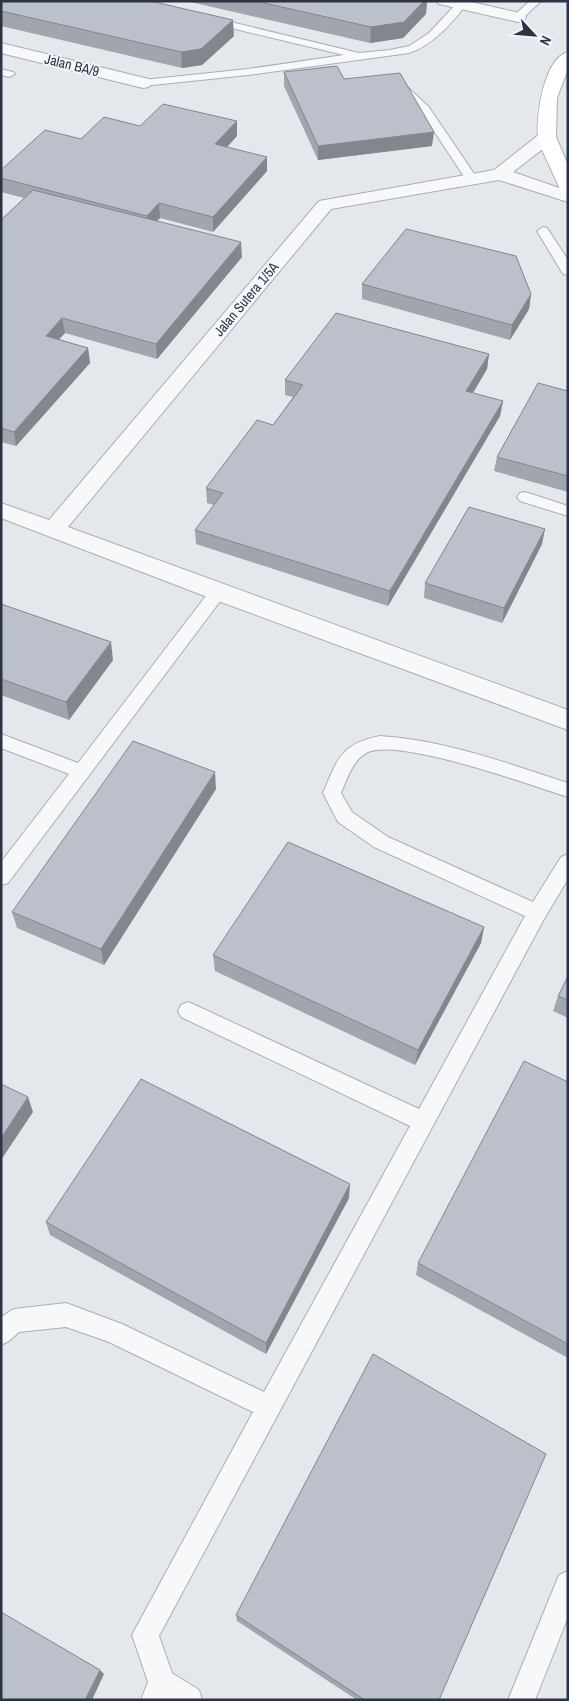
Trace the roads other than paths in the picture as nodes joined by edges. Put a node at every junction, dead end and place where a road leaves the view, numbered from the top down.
1 (444, 1) edge
2 (536, 1) edge
3 (461, 5) junction
4 (198, 17) edge
5 (518, 17) joint
6 (1, 48) edge
7 (362, 56) junction
8 (568, 57) edge
9 (143, 83) joint
10 (399, 86) edge
11 (547, 137) junction
12 (562, 163) edge
13 (500, 174) junction
14 (471, 178) junction
15 (568, 187) edge
16 (568, 197) edge
17 (543, 231) dead end
18 (568, 271) edge
19 (526, 498) dead end
20 (1, 510) edge
21 (568, 511) edge
22 (52, 530) junction
23 (218, 592) junction
24 (568, 720) edge
25 (1, 741) edge
26 (82, 772) junction
27 (568, 790) edge
28 (568, 862) edge
29 (1, 877) edge
30 (537, 913) junction
31 (188, 1011) dead end
32 (424, 1122) junction
33 (1, 1334) edge
34 (269, 1407) junction
35 (568, 1584) edge
36 (158, 1691) edge
37 (189, 1700) edge
38 (521, 1700) edge

1 - 3 street
2 - 5 lane
3 - 5 street
3 - 7 lane
4 - 7 lane
6 - 9 street, Jalan BA/9
7 - 9 lane
8 - 11 street
10 - 14 lane
11 - 12 street
11 - 13 street
12 - 15 street
13 - 14 street, Jalan Sutera 1/5A
13 - 16 street
14 - 22 street, Jalan Sutera 1/5A
17 - 18 lane
19 - 21 lane
20 - 22 street
22 - 23 street
23 - 24 street
23 - 26 lane
25 - 26 lane
26 - 29 lane
27 - 30 lane
28 - 30 lane
30 - 32 lane
31 - 32 lane
32 - 34 lane
33 - 34 lane
34 - 36 lane
35 - 38 lane
36 - 37 lane

